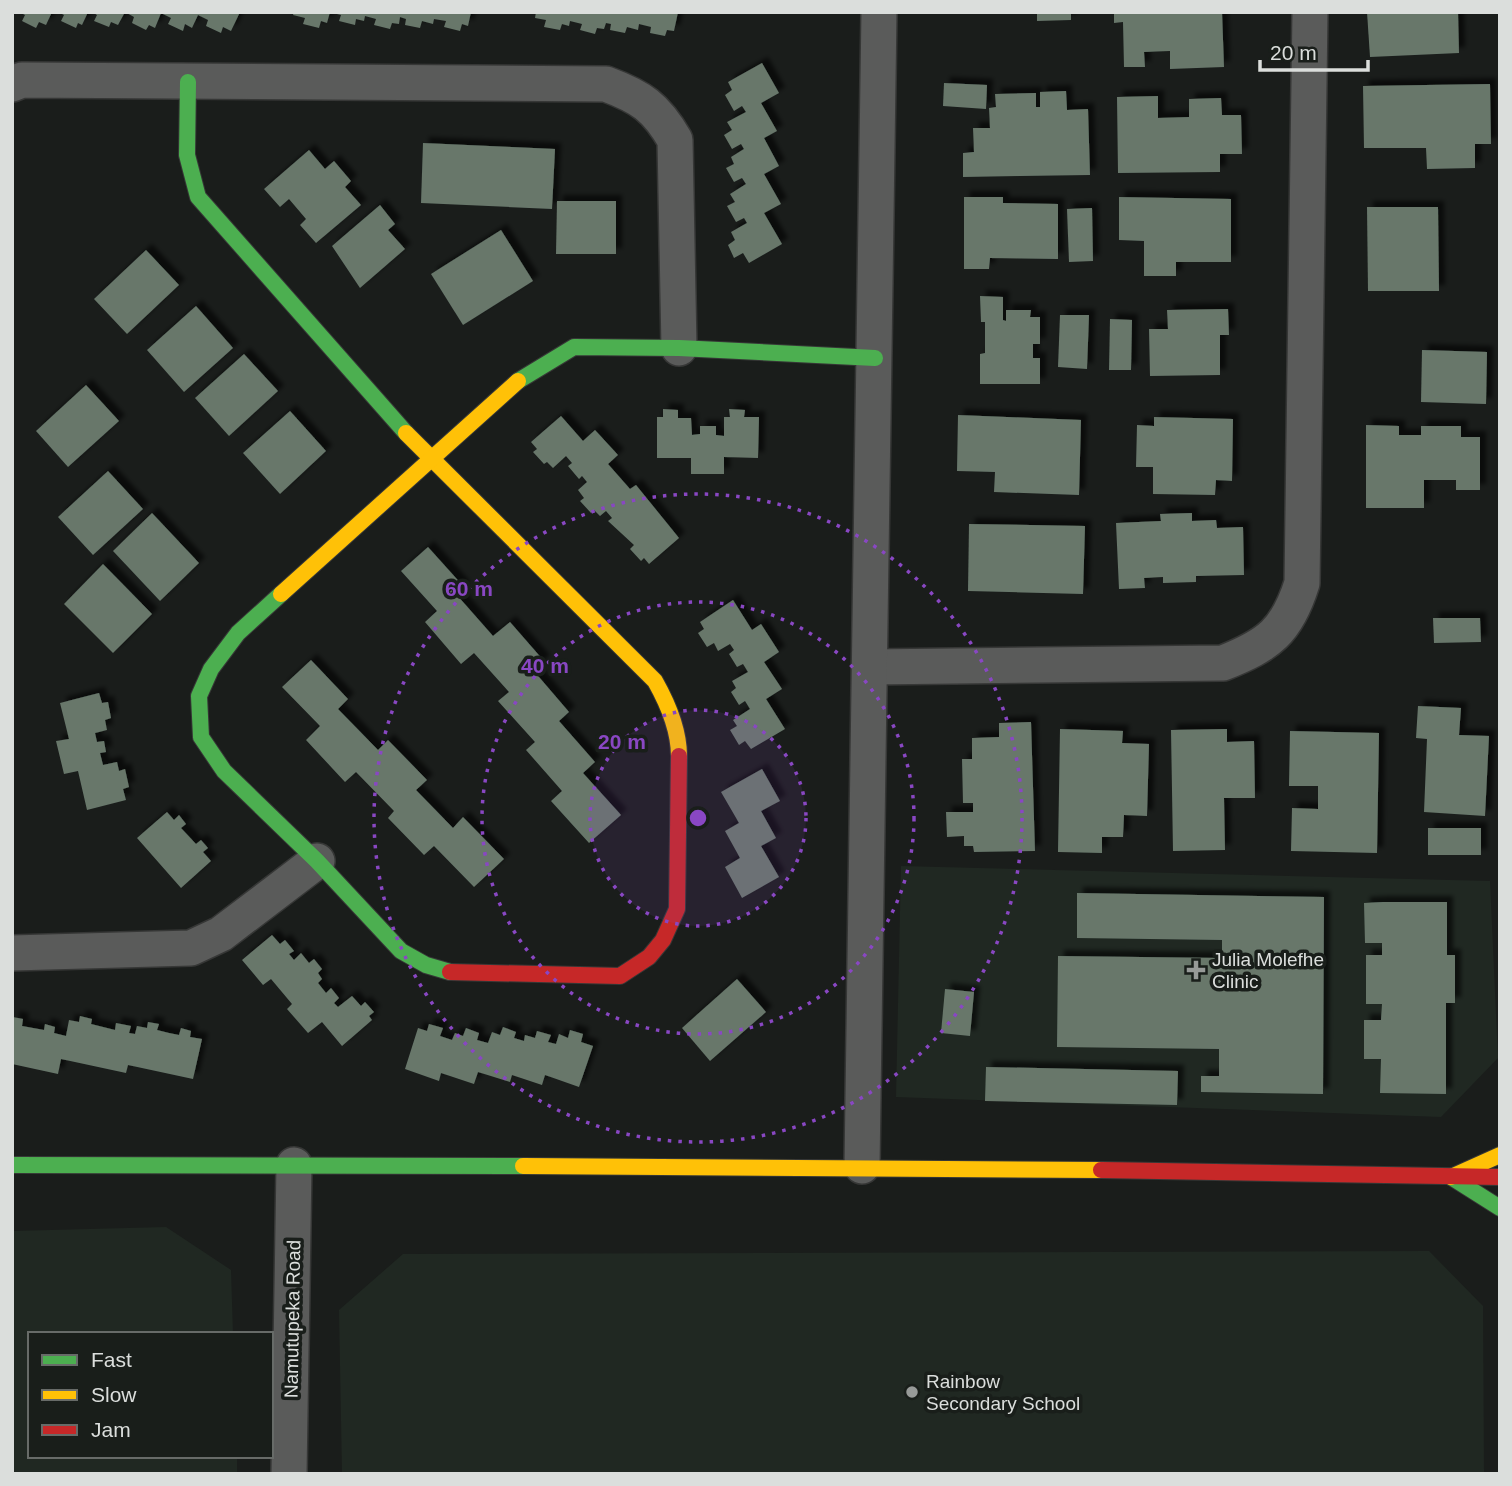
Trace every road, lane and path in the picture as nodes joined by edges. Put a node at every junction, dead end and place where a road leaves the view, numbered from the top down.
1 (878, 12) edge
2 (1310, 12) edge
3 (188, 82) junction
4 (12, 84) edge
5 (679, 348) junction
6 (875, 358) junction
7 (428, 458) junction
8 (870, 667) junction
9 (317, 861) junction
10 (12, 953) edge
11 (1500, 1155) edge
12 (12, 1165) edge
13 (294, 1165) junction
14 (862, 1166) junction
15 (1451, 1177) junction
16 (1500, 1177) edge
17 (1500, 1208) edge
18 (289, 1474) edge

1 - 6 street
2 - 8 street
3 - 4 street
3 - 5 street
3 - 7 street
5 - 6 street
5 - 7 street
6 - 8 street
7 - 9 street
7 - 9 street
8 - 14 street
9 - 10 street
11 - 15 street
12 - 13 street
13 - 14 street
13 - 18 street, Namutupeka Road
14 - 15 street
15 - 16 street
15 - 17 street

